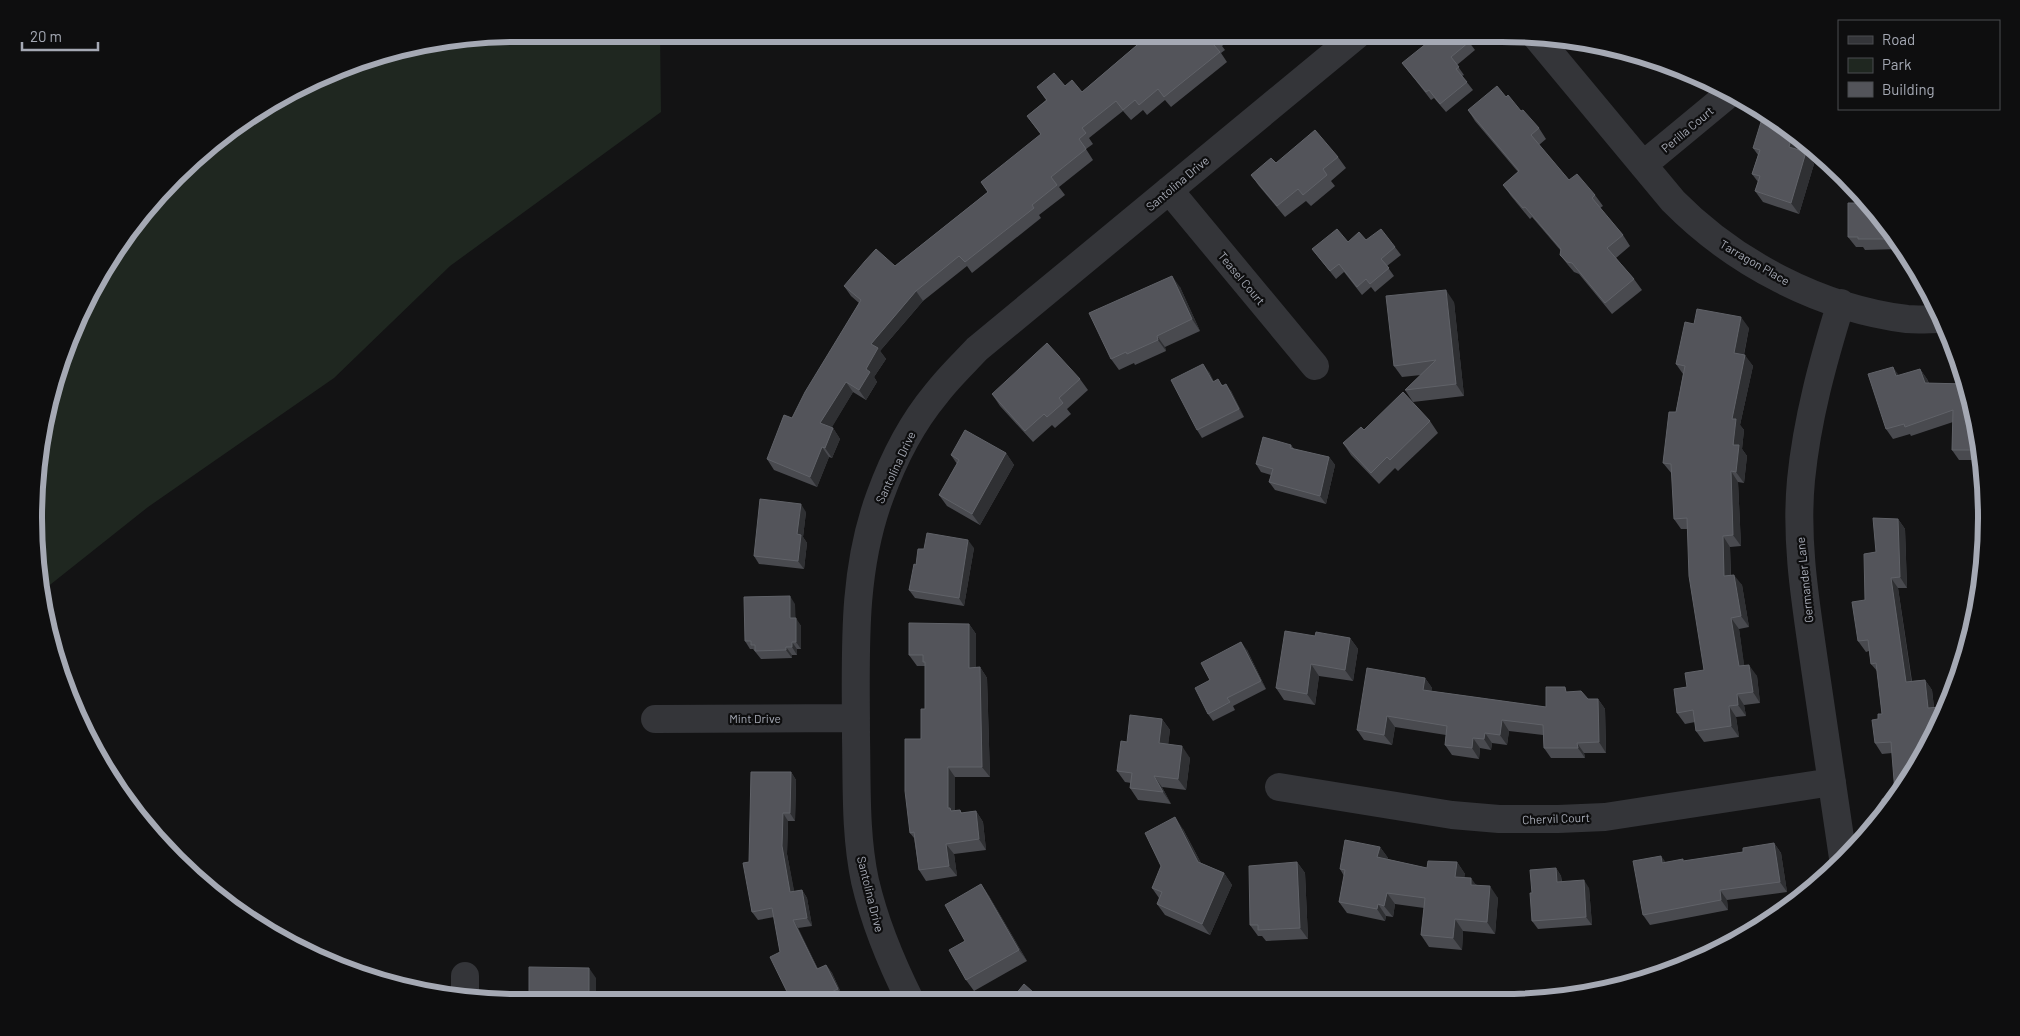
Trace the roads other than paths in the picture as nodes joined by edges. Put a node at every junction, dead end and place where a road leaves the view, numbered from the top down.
1 (1349, 42) edge
2 (1543, 45) edge
3 (1724, 98) edge
4 (1643, 164) junction
5 (1169, 190) junction
6 (1841, 303) junction
7 (1933, 319) edge
8 (1315, 366) dead end
9 (856, 718) junction
10 (655, 719) dead end
11 (1832, 782) junction
12 (1279, 787) dead end
13 (1843, 849) edge
14 (907, 994) edge

1 - 5 street, Santolina Drive
2 - 4 street, Tarragon Place
3 - 4 street, Perilla Court
4 - 6 street, Tarragon Place
5 - 8 street, Teasel Court
5 - 9 street, Santolina Drive
6 - 7 street, Tarragon Place
6 - 11 street, Germander Lane
9 - 10 street, Mint Drive
9 - 14 street, Santolina Drive
11 - 12 street, Chervil Court
11 - 13 street, Germander Lane

